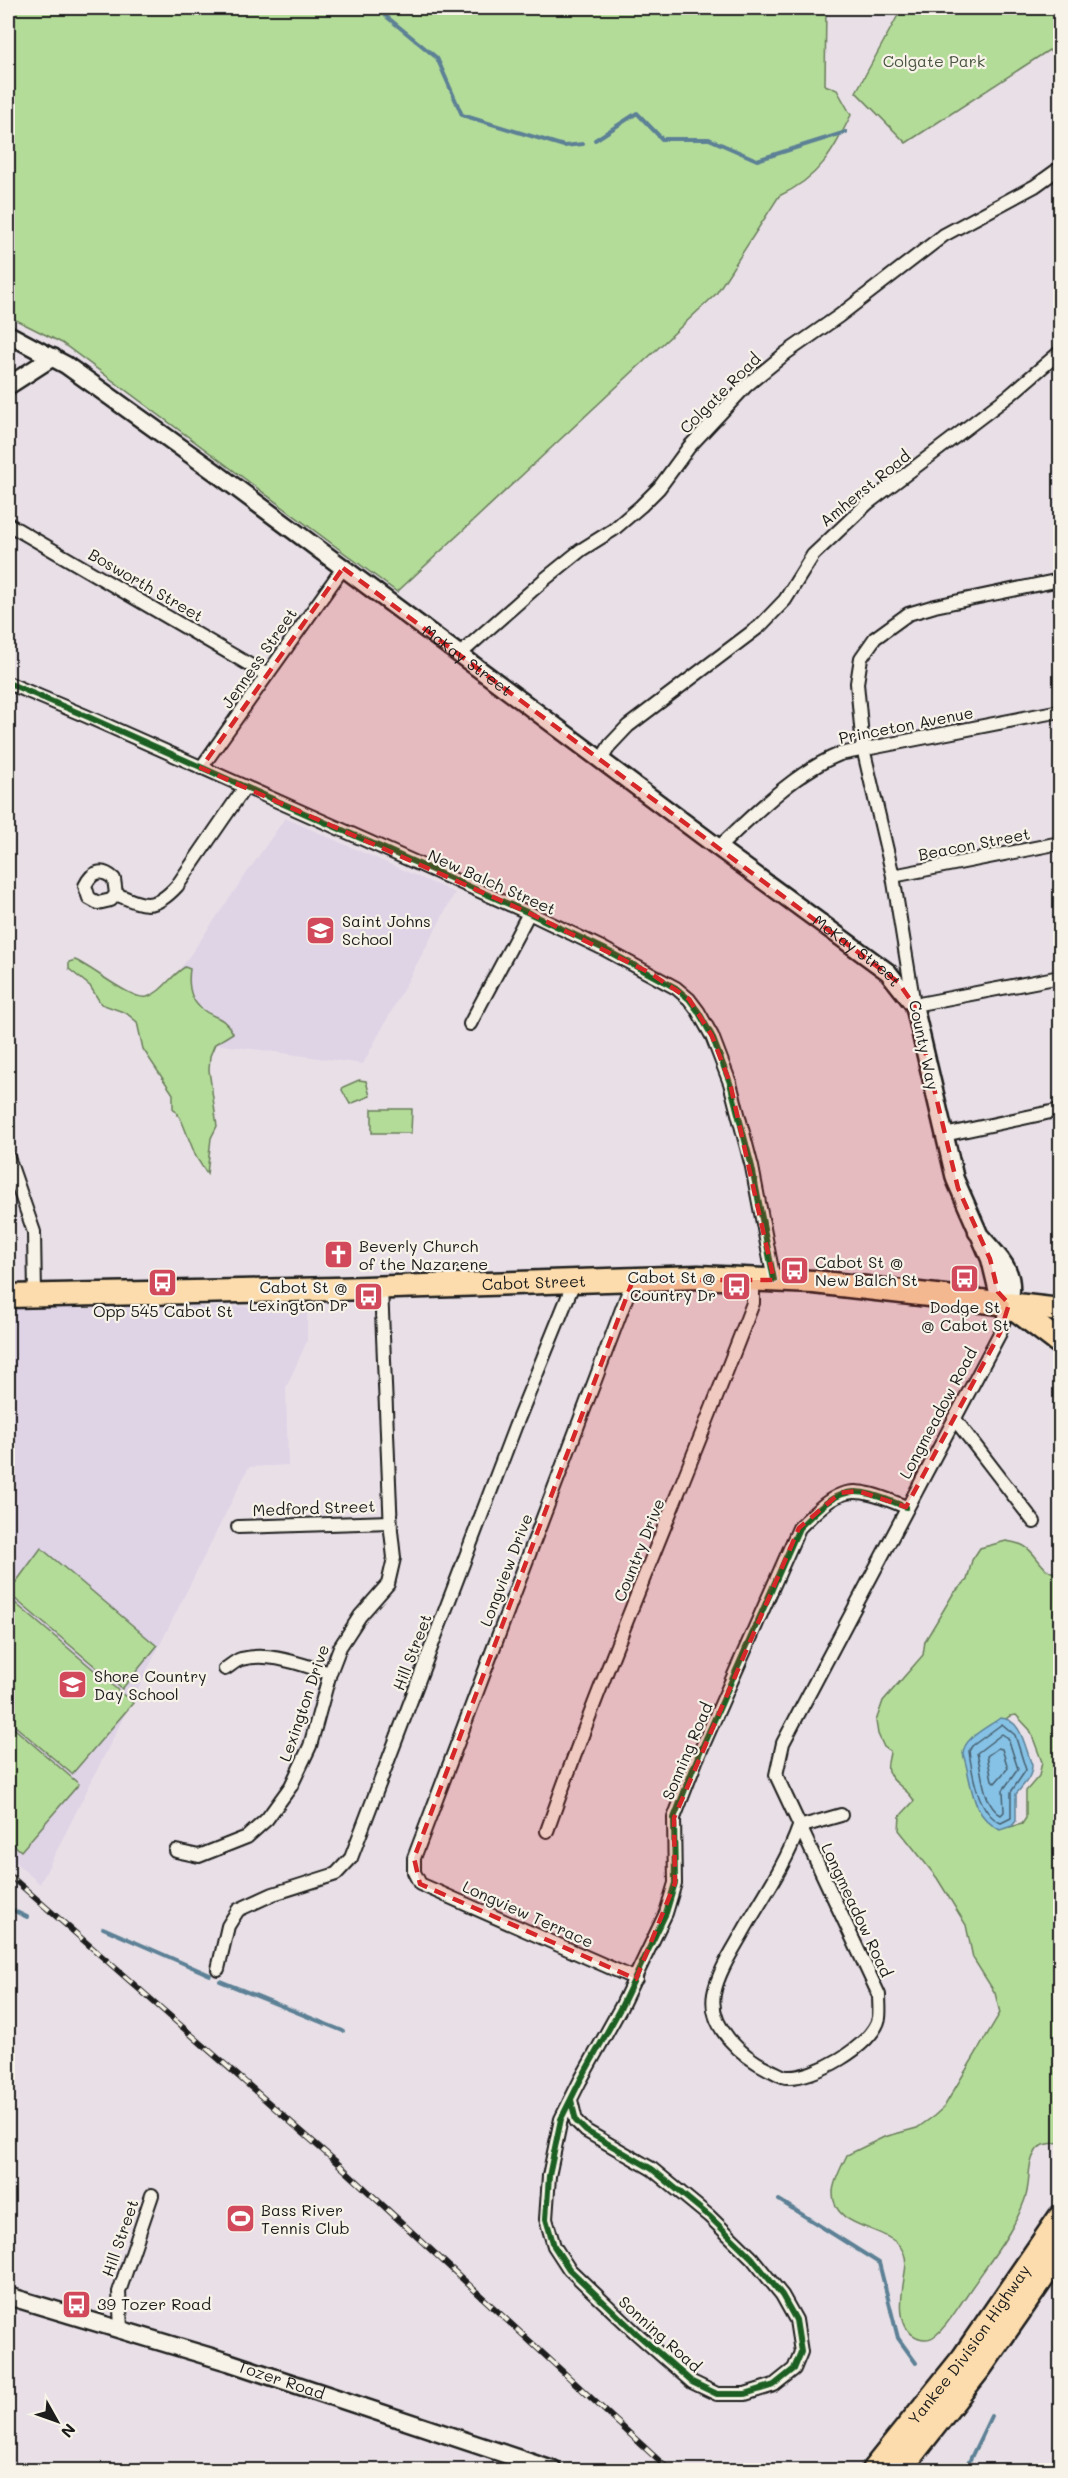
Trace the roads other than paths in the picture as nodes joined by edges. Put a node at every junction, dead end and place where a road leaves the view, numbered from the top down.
1 (1060, 168) edge
2 (8, 334) edge
3 (1060, 352) edge
4 (53, 357) junction
5 (8, 386) edge
6 (8, 524) edge
7 (344, 568) junction
8 (1060, 580) edge
9 (459, 655) junction
10 (267, 675) junction
11 (8, 683) edge
12 (1060, 711) edge
13 (863, 748) junction
14 (601, 760) junction
15 (201, 768) junction
16 (245, 787) junction
17 (1060, 843) edge
18 (718, 848) junction
19 (893, 876) junction
20 (116, 894) dead end
21 (529, 913) junction
22 (1060, 977) edge
23 (914, 1005) junction
24 (471, 1024) dead end
25 (1060, 1110) edge
26 (944, 1135) junction
27 (8, 1157) edge
28 (763, 1279) junction
29 (633, 1280) junction
30 (574, 1282) junction
31 (381, 1287) junction
32 (35, 1295) junction
33 (8, 1296) edge
34 (1009, 1304) junction
35 (1060, 1310) edge
36 (1060, 1343) edge
37 (954, 1418) junction
38 (906, 1507) junction
39 (390, 1522) junction
40 (1034, 1522) dead end
41 (238, 1527) dead end
42 (225, 1669) dead end
43 (330, 1673) junction
44 (841, 1815) dead end
45 (799, 1827) junction
46 (547, 1831) dead end
47 (176, 1851) dead end
48 (414, 1872) joint
49 (218, 1968) dead end
50 (636, 1979) junction
51 (571, 2100) junction
52 (152, 2195) dead end
53 (1060, 2217) edge
54 (1060, 2253) edge
55 (8, 2296) edge
56 (121, 2328) junction
57 (554, 2470) edge
58 (873, 2470) edge
59 (900, 2470) edge

1 - 9 street, Colgate Road
2 - 4 main road, McKay Street
3 - 14 street, Amherst Road
4 - 5 main road
4 - 7 main road, McKay Street
6 - 10 street, Bosworth Street
7 - 9 main road, McKay Street
7 - 10 street, Jenness Street
8 - 13 street, County Way
9 - 14 main road, McKay Street
10 - 15 street, Jenness Street
11 - 15 street, New Balch Street
12 - 13 street, Princeton Avenue
13 - 18 street, Princeton Avenue
13 - 19 street, County Way
14 - 18 main road, McKay Street
15 - 16 street, New Balch Street
16 - 20 street
16 - 21 street, New Balch Street
17 - 19 street, Beacon Street
18 - 23 main road, McKay Street
19 - 23 street, County Way
21 - 24 street
21 - 28 street, New Balch Street
22 - 23 street
23 - 26 main road, County Way
25 - 26 street
26 - 34 main road, County Way
27 - 32 street
28 - 29 highway, Cabot Street
28 - 34 highway, Cabot Street
28 - 46 street, Country Drive
29 - 30 highway, Cabot Street
29 - 48 street, Longview Drive
30 - 31 highway, Cabot Street
30 - 49 street, Hill Street
31 - 32 highway, Cabot Street
31 - 39 street, Lexington Drive
32 - 33 highway, Cabot Street
34 - 35 highway, Cabot Street
34 - 36 highway
34 - 37 street, Longmeadow Road
37 - 38 street, Longmeadow Road
37 - 40 street
38 - 45 street, Longmeadow Road
38 - 50 street, Sonning Road
39 - 41 street, Medford Street
39 - 43 street, Lexington Drive
42 - 43 street
43 - 47 street, Lexington Drive
44 - 45 street
45 - 45 street, Longmeadow Road
48 - 50 street, Longview Terrace
50 - 51 street, Sonning Road
51 - 51 street, Sonning Road
52 - 56 street, Hill Street
53 - 58 highway, Yankee Division Highway
54 - 59 highway, Yankee Division Highway
55 - 56 main road, Tozer Road
56 - 57 main road, Tozer Road

